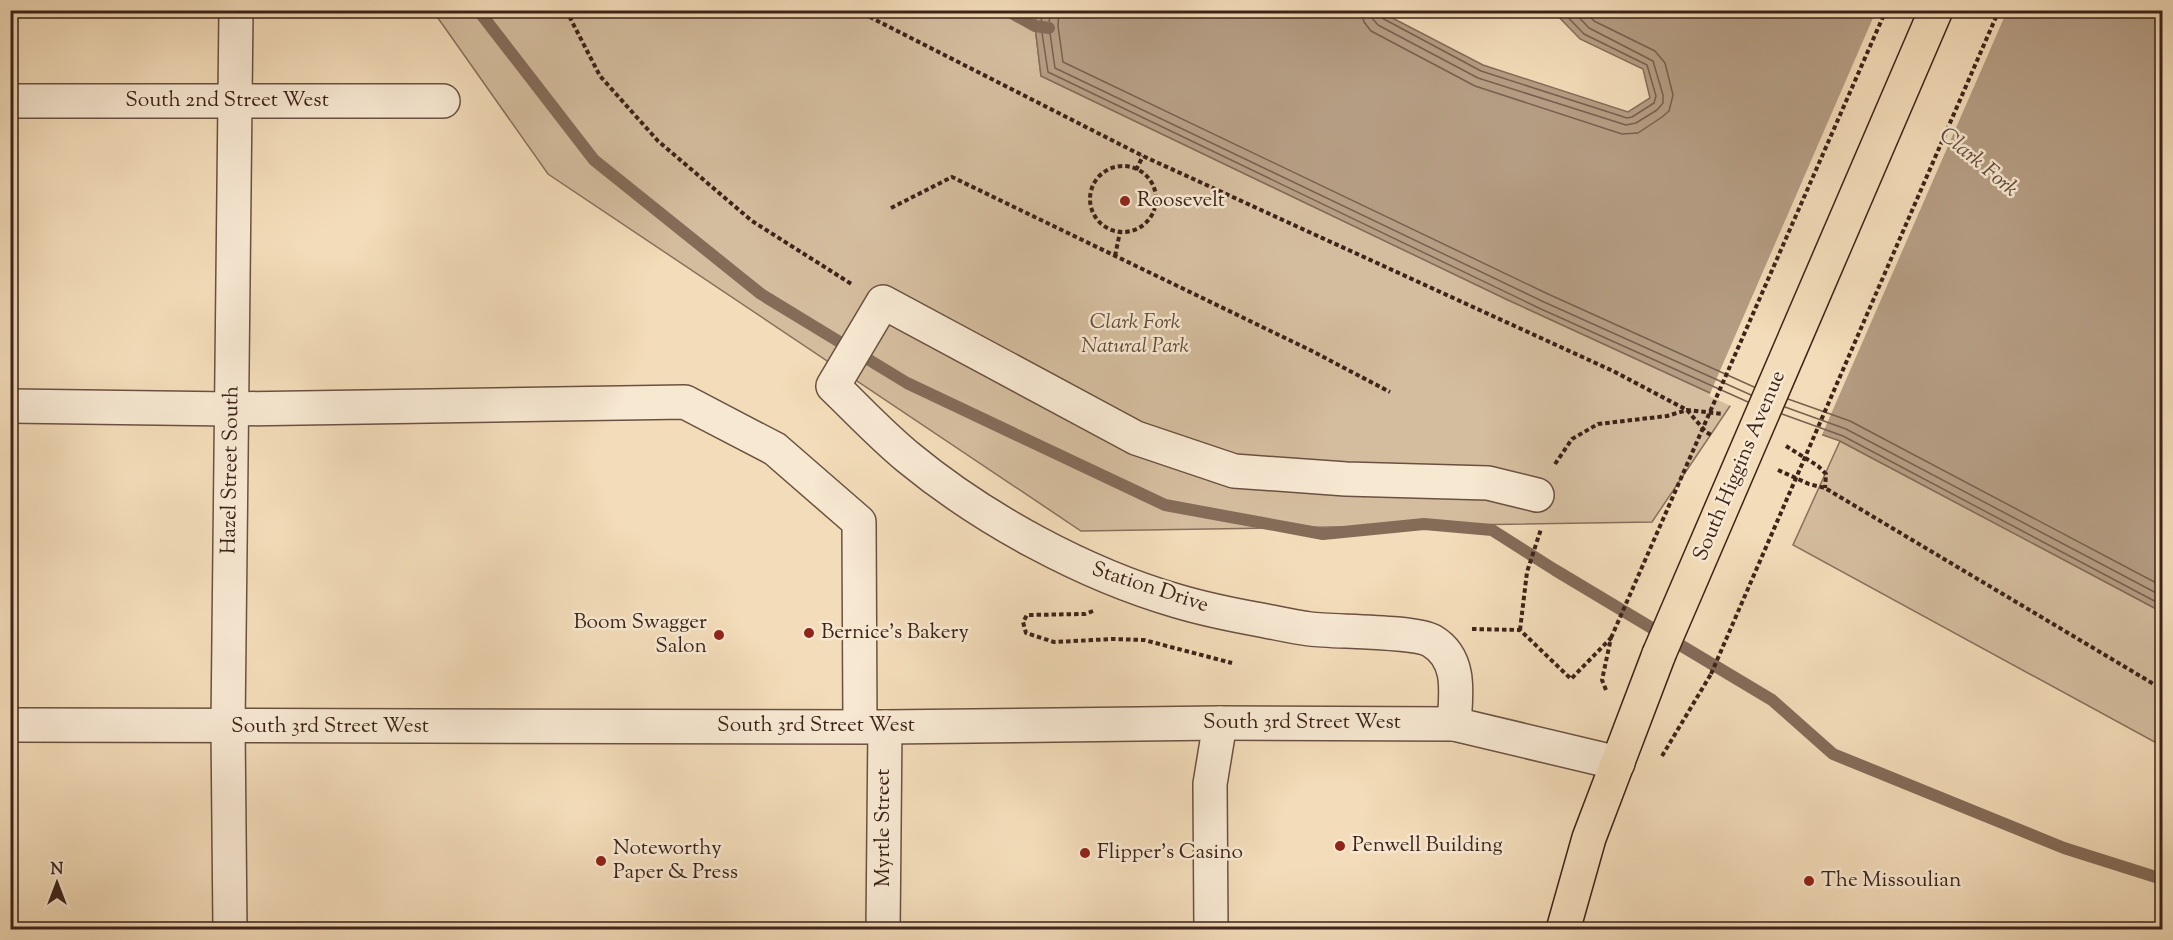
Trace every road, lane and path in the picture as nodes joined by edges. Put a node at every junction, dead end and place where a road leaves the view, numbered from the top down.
1 (236, 10) edge
2 (566, 10) edge
3 (856, 10) edge
4 (1886, 10) edge
5 (1936, 10) edge
6 (1999, 10) edge
7 (10, 101) edge
8 (443, 101) dead end
9 (234, 102) junction
10 (1143, 156) junction
11 (1136, 170) junction
12 (891, 208) dead end
13 (1120, 232) junction
14 (1115, 256) junction
15 (882, 302) junction
16 (1390, 392) dead end
17 (10, 406) edge
18 (231, 409) junction
19 (1687, 410) junction
20 (1716, 438) dead end
21 (1773, 468) dead end
22 (1543, 484) joint
23 (1541, 531) dead end
24 (1137, 587) junction
25 (1465, 629) dead end
26 (1520, 630) junction
27 (1232, 663) dead end
28 (1711, 674) dead end
29 (2163, 689) edge
30 (1220, 723) junction
31 (1454, 723) junction
32 (10, 725) edge
33 (872, 726) junction
34 (228, 727) junction
35 (1617, 763) junction
36 (230, 930) edge
37 (883, 930) edge
38 (1211, 930) edge
39 (1563, 930) edge

1 - 9 street, Hazel Street South
2 - 15 path
3 - 10 path
4 - 26 path, bridge
5 - 35 main road, South Higgins Avenue, bridge
6 - 28 path, bridge
7 - 9 street, South 2nd Street West
8 - 9 street, South 2nd Street West
9 - 18 street, Hazel Street South
10 - 11 path
10 - 19 path
11 - 13 path
11 - 13 path
12 - 14 path
13 - 14 path
14 - 16 path
15 - 22 street
15 - 24 street, Station Drive
17 - 18 street, Myrtle Street
18 - 33 street, Myrtle Street
18 - 34 street, Hazel Street South
19 - 20 path
19 - 22 path
21 - 29 path
23 - 26 path
24 - 27 path
24 - 31 street, Station Drive
25 - 26 path
30 - 31 street, South 3rd Street West
30 - 33 street, South 3rd Street West
30 - 38 street
31 - 35 street, South 3rd Street West
32 - 34 street, South 3rd Street West
33 - 34 street, South 3rd Street West
33 - 37 street, Myrtle Street
34 - 36 street, Hazel Street South
35 - 39 main road, South Higgins Avenue

